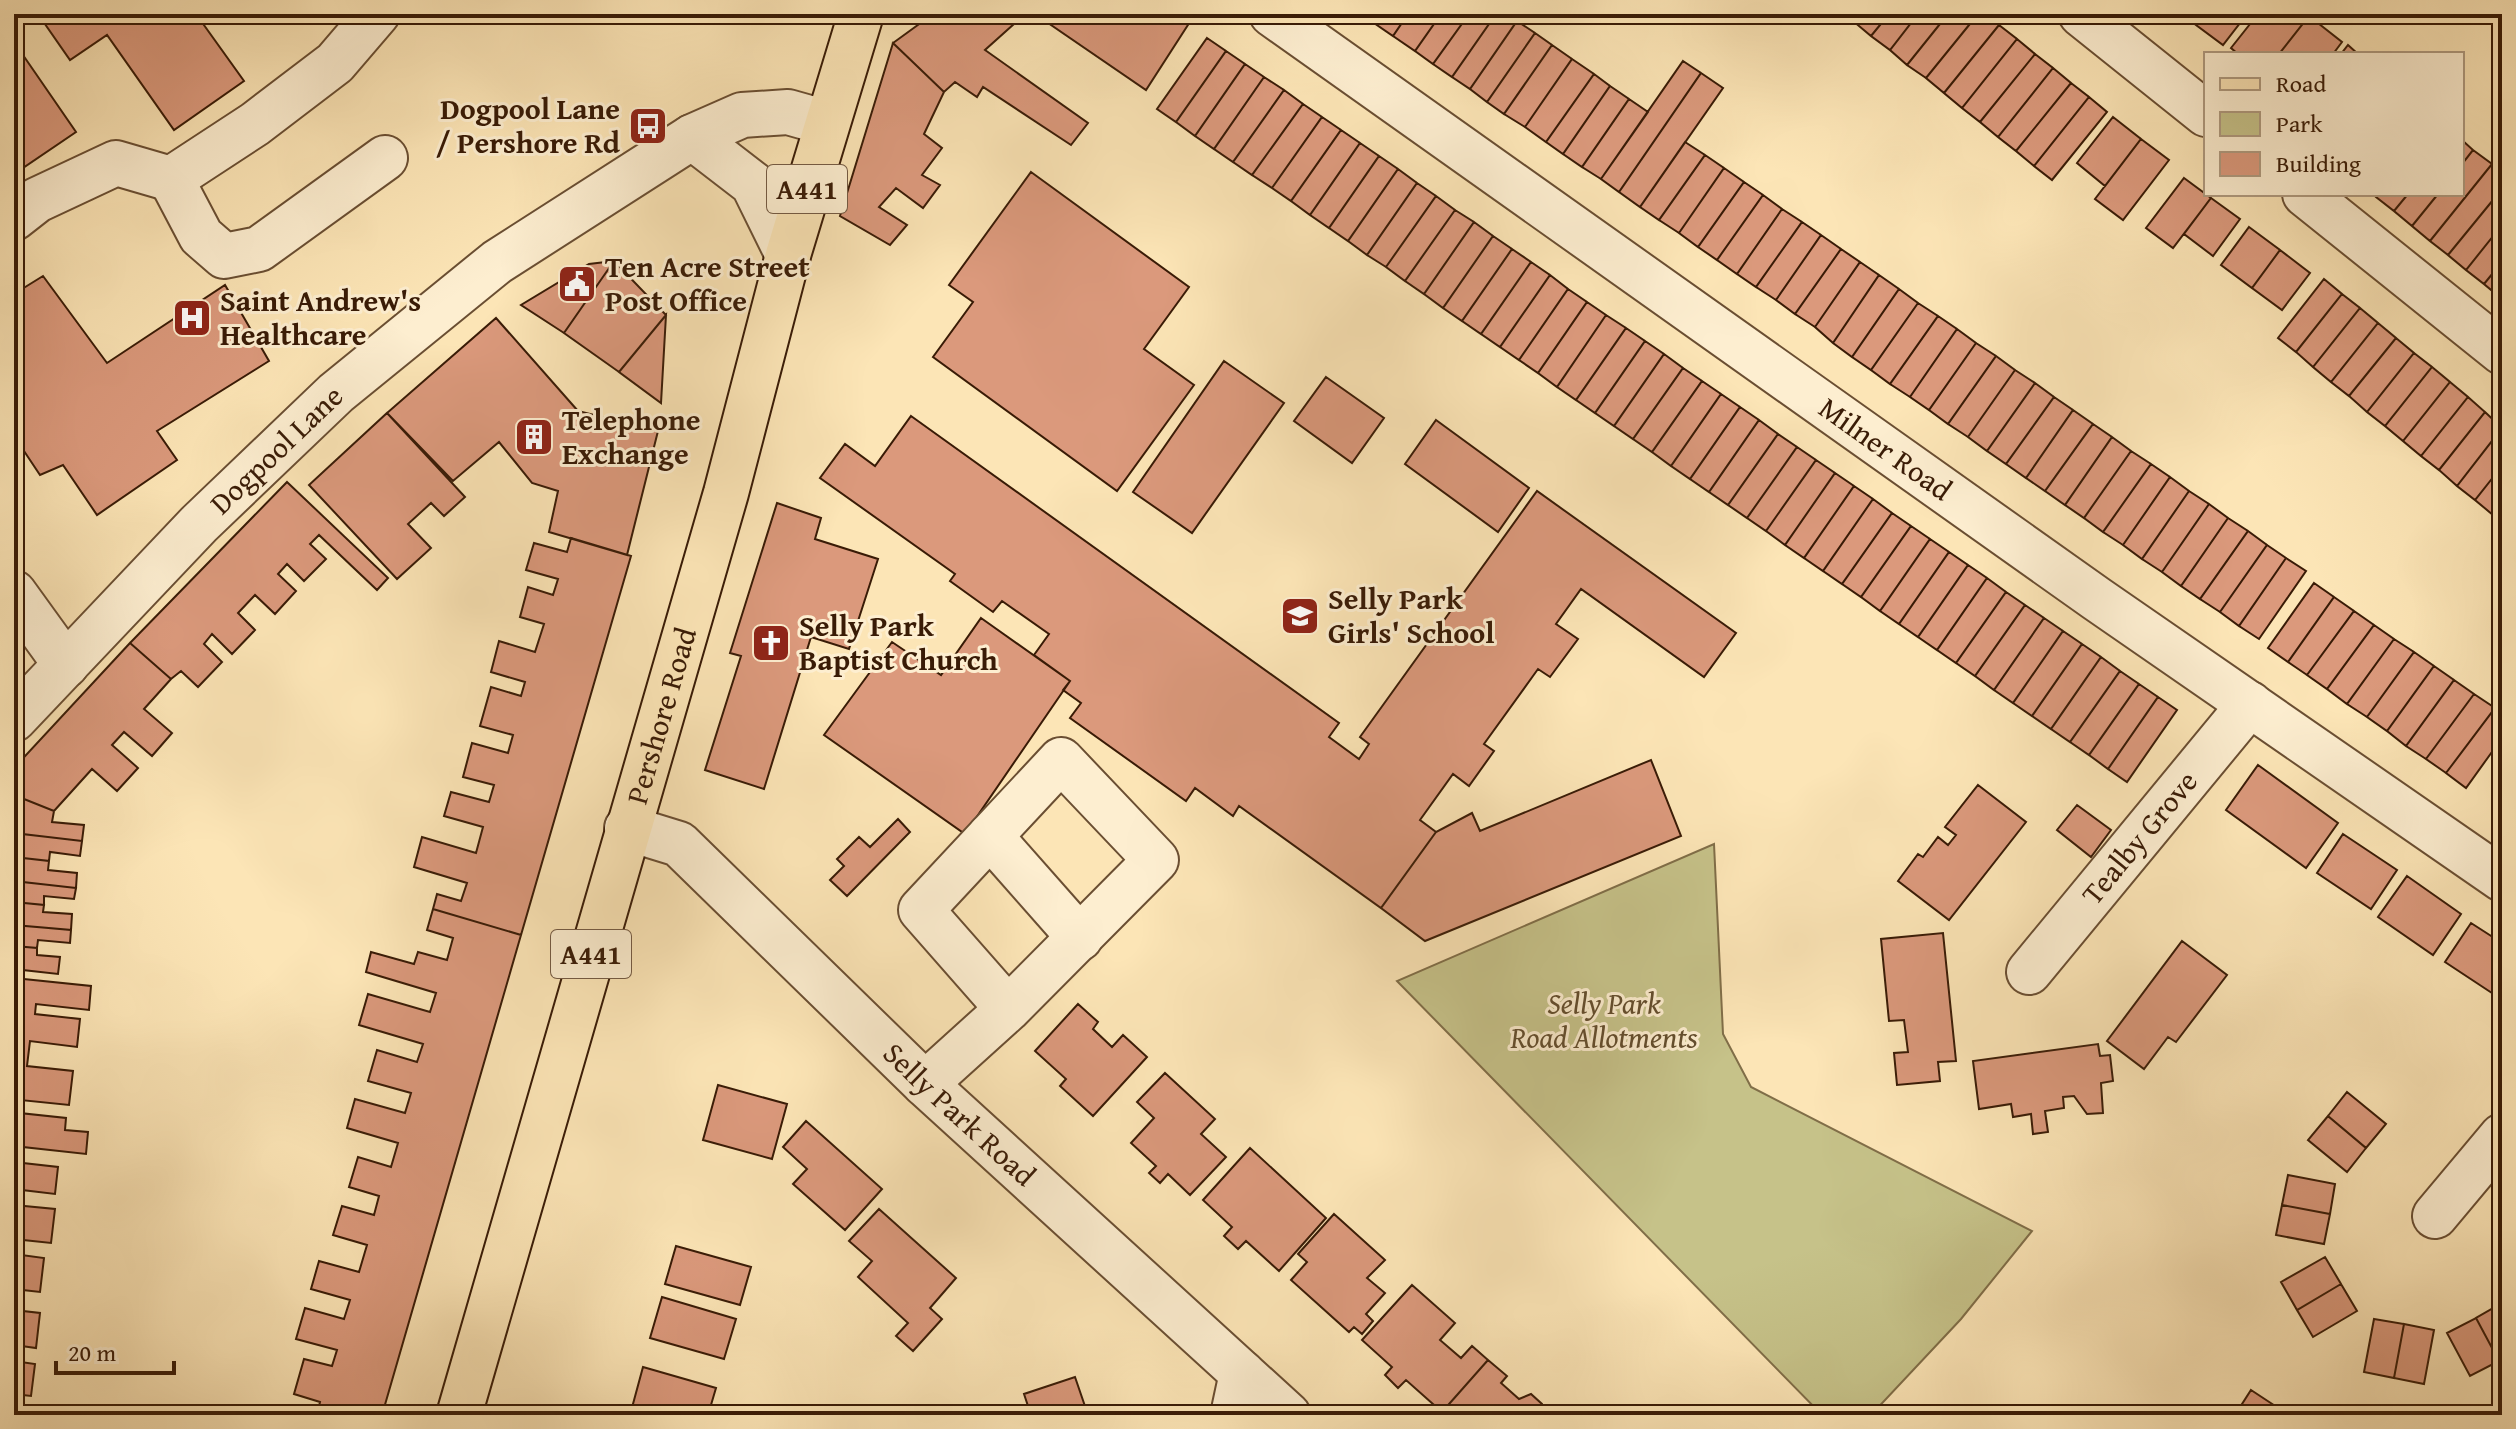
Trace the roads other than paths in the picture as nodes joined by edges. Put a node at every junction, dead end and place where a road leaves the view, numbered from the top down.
1 (377, 14) edge
2 (1272, 14) edge
3 (2081, 14) edge
4 (863, 18) edge
5 (2204, 112) edge
6 (827, 123) junction
7 (692, 137) junction
8 (385, 158) dead end
9 (171, 179) junction
10 (2307, 196) edge
11 (14, 218) edge
12 (788, 255) junction
13 (2502, 352) edge
14 (14, 593) edge
15 (66, 665) junction
16 (2250, 704) junction
17 (14, 719) edge
18 (627, 828) junction
19 (990, 836) junction
20 (2502, 879) edge
21 (1080, 938) junction
22 (2029, 972) dead end
23 (1008, 1009) junction
24 (925, 1084) junction
25 (2502, 1136) edge
26 (2435, 1216) dead end
27 (1242, 1373) junction
28 (459, 1415) edge
29 (1233, 1415) edge
30 (1288, 1415) edge

1 - 9 street
2 - 16 street, Milner Road
3 - 5 street
4 - 6 main road, Pershore Road / A441
6 - 7 street, Dogpool Lane
6 - 12 main road, Pershore Road / A441
7 - 12 street
7 - 15 street, Dogpool Lane
8 - 9 street
9 - 11 street
10 - 13 street
12 - 18 main road, Pershore Road / A441
14 - 15 street
15 - 17 street, Dogpool Lane
16 - 20 street, Milner Road
16 - 22 street, Tealby Grove
18 - 24 street, Selly Park Road
18 - 28 main road, Pershore Road / A441
19 - 21 street
19 - 21 street
19 - 23 street
21 - 23 street
23 - 24 street
24 - 27 street, Selly Park Road
25 - 26 street
27 - 29 street
27 - 30 street, Selly Park Road

